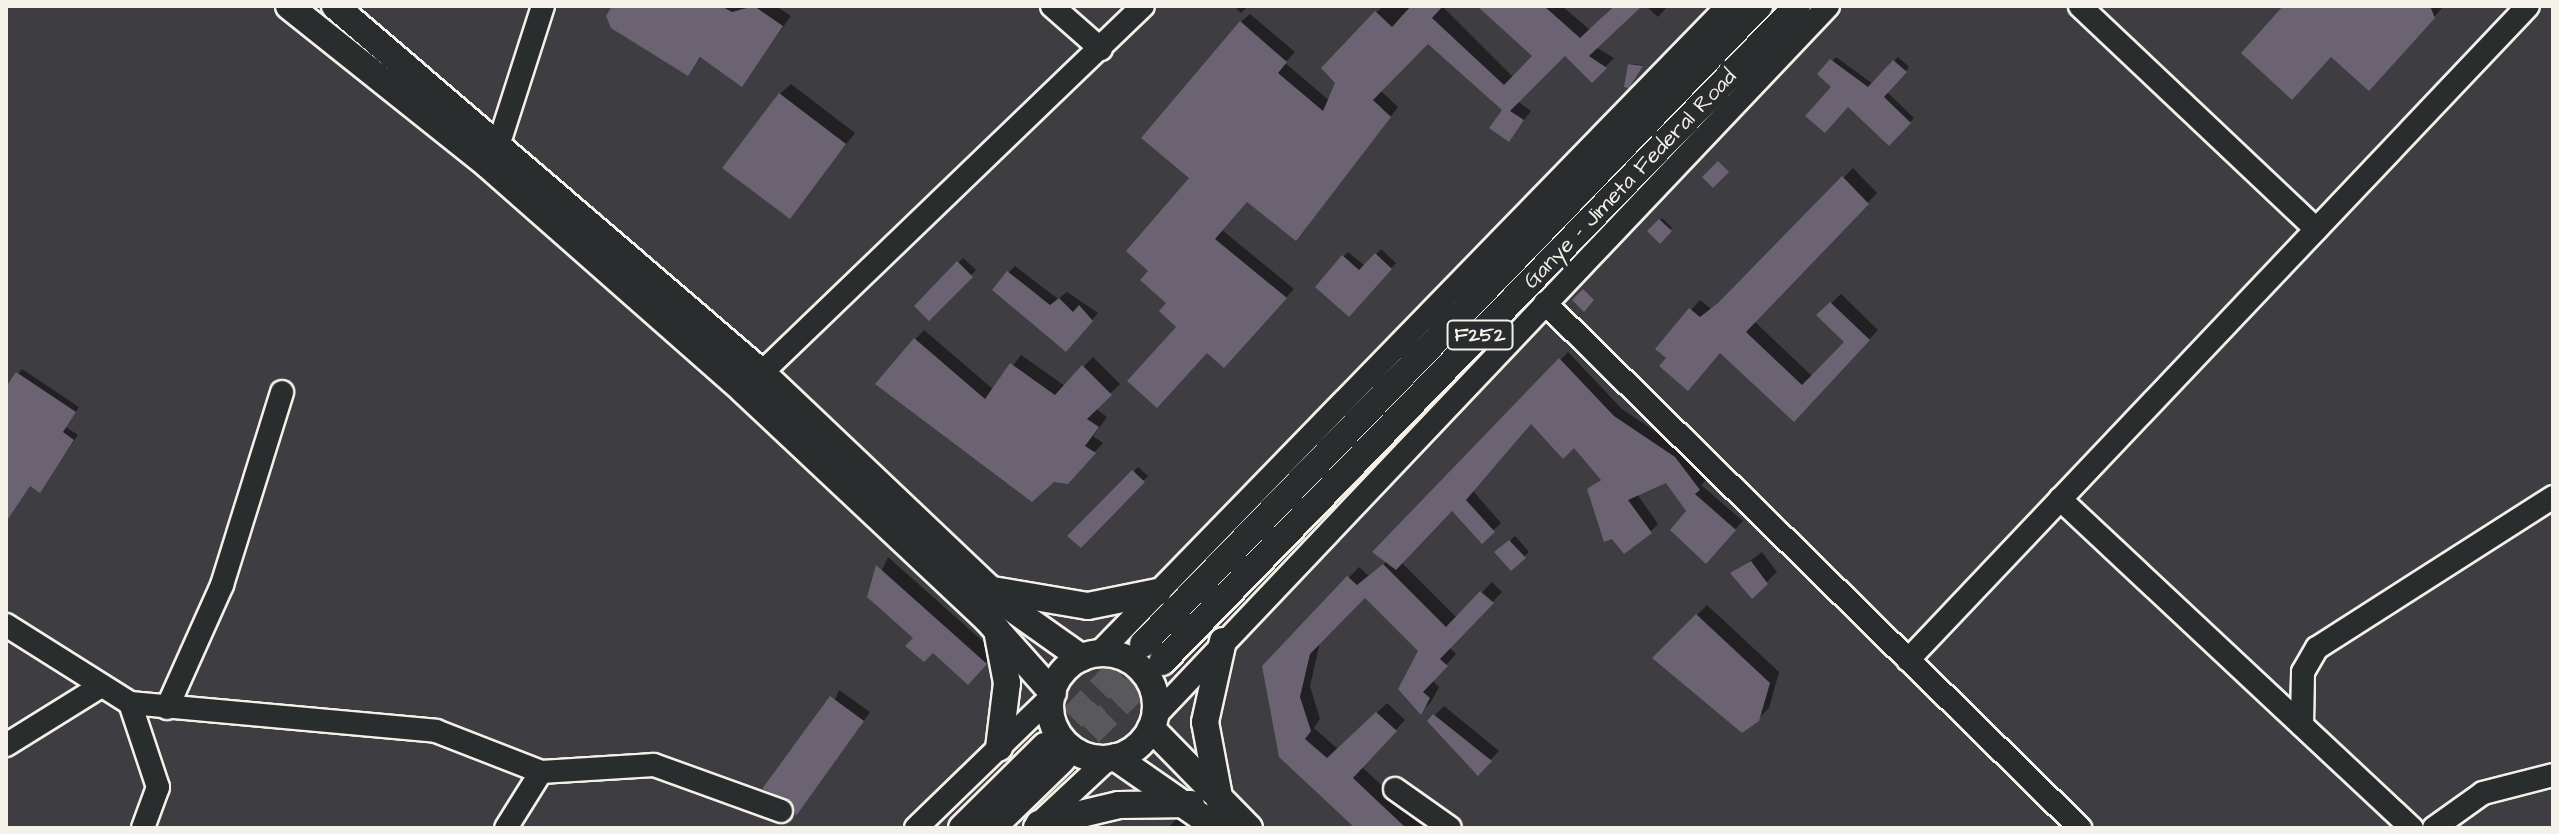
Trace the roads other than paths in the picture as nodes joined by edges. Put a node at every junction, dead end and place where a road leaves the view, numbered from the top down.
1 (289, 6) edge
2 (335, 6) edge
3 (543, 6) edge
4 (1052, 6) edge
5 (1143, 6) edge
6 (1728, 6) edge
7 (1759, 6) edge
8 (1797, 6) edge
9 (1828, 6) edge
10 (2080, 6) edge
11 (2528, 6) edge
12 (1101, 49) junction
13 (500, 140) junction
14 (2316, 229) junction
15 (1545, 303) junction
16 (752, 382) junction
17 (282, 392) dead end
18 (2553, 497) edge
19 (2060, 499) junction
20 (991, 589) junction
21 (1158, 592) junction
22 (6, 625) edge
23 (997, 630) junction
24 (1223, 641) junction
25 (1090, 655) junction
26 (1908, 660) junction
27 (101, 686) junction
28 (1052, 695) junction
29 (130, 703) junction
30 (167, 708) junction
31 (1153, 722) junction
32 (2302, 725) junction
33 (6, 745) edge
34 (999, 748) junction
35 (1111, 758) junction
36 (541, 772) junction
37 (2553, 775) edge
38 (1395, 789) dead end
39 (1220, 802) junction
40 (1191, 804) junction
41 (781, 811) dead end
42 (1037, 826) edge
43 (143, 828) edge
44 (506, 828) edge
45 (916, 828) edge
46 (962, 828) edge
47 (992, 828) edge
48 (1217, 828) edge
49 (1249, 828) edge
50 (1450, 828) edge
51 (2080, 828) edge
52 (2412, 828) edge
53 (2434, 828) edge

1 - 16 main road
2 - 13 main road
3 - 13 street
4 - 12 street
5 - 12 street
6 - 21 street
7 - 8 main road, Ganye - Jimeta Federal Road / F252
9 - 15 street
10 - 14 street
11 - 14 street
12 - 16 street
13 - 16 main road
14 - 19 street
15 - 24 street
15 - 26 street
16 - 20 main road
16 - 23 main road
17 - 30 street
18 - 32 street
19 - 26 street
19 - 32 street
20 - 21 main road
20 - 25 main road
21 - 25 street
22 - 27 street
23 - 28 main road
23 - 34 main road
24 - 31 street
24 - 39 main road
25 - 28 main road
25 - 31 main road
26 - 51 street
27 - 29 street
27 - 33 street
28 - 34 street
28 - 35 main road
29 - 30 street
29 - 43 street
30 - 36 street
31 - 35 main road
31 - 39 main road
32 - 52 street
34 - 45 street
35 - 40 main road
35 - 42 street
36 - 41 street
36 - 44 street
37 - 53 street
38 - 50 street
39 - 49 main road
40 - 42 main road
40 - 48 main road
46 - 47 main road

